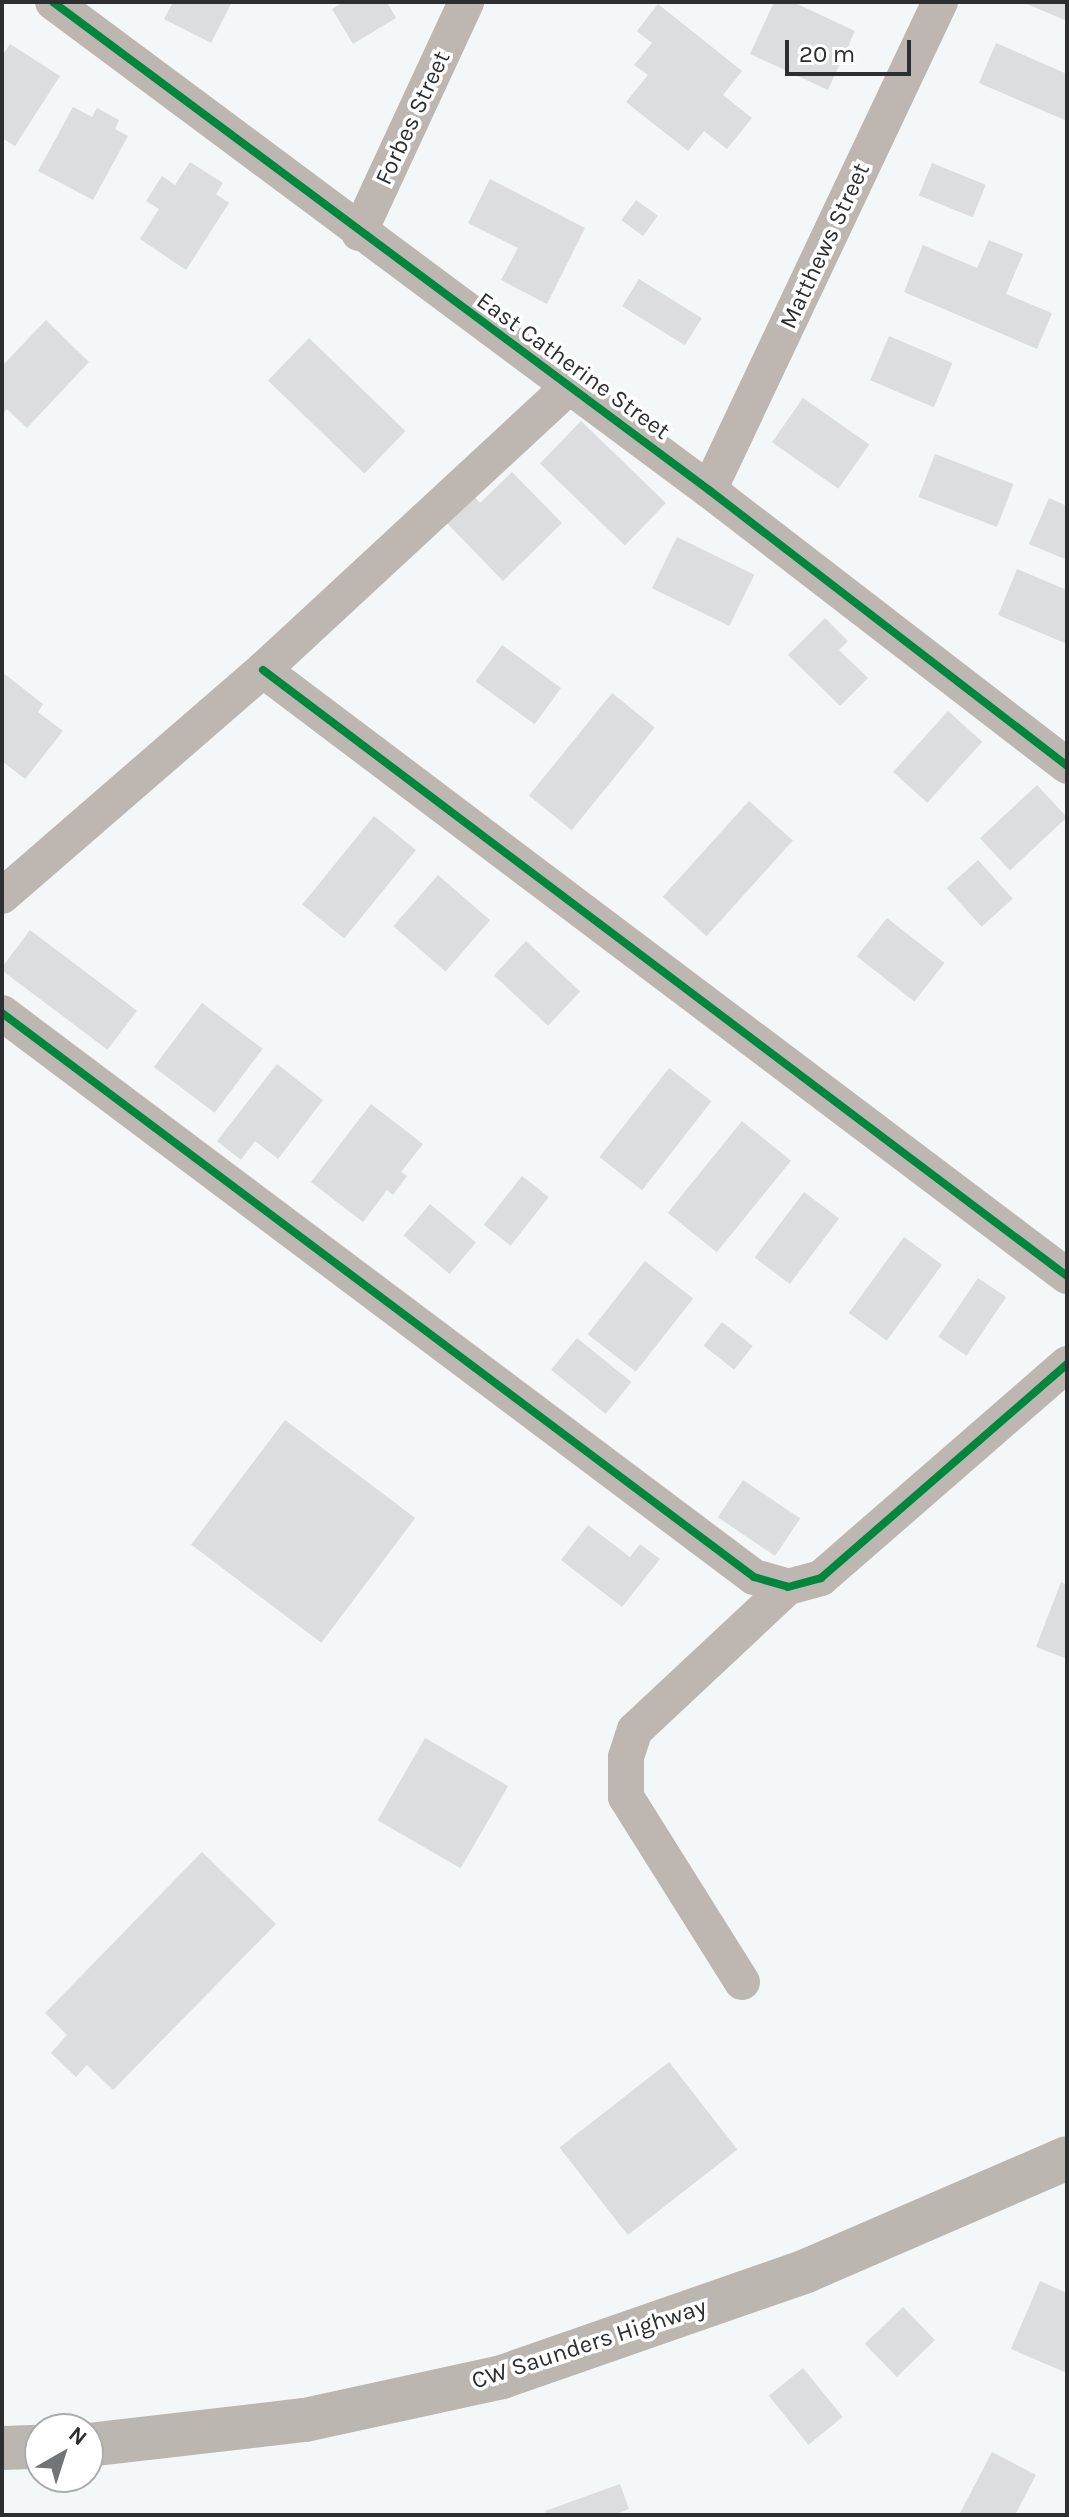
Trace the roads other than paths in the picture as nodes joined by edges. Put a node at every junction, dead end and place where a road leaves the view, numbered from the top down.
1 (53, 2) edge
2 (466, 2) edge
3 (940, 2) edge
4 (359, 233) junction
5 (567, 388) junction
6 (709, 490) junction
7 (263, 670) junction
8 (1067, 766) edge
9 (2, 896) edge
10 (2, 1013) edge
11 (1067, 1276) edge
12 (1067, 1364) edge
13 (788, 1587) junction
14 (742, 1982) dead end
15 (1067, 2158) edge
16 (104, 2443) edge
17 (24, 2447) edge
18 (2, 2448) edge

1 - 4 street, East Catherine Street
2 - 4 street, Forbes Street
3 - 6 street, Matthews Street
4 - 5 street, East Catherine Street
5 - 6 street, East Catherine Street
5 - 7 street
6 - 8 street, East Catherine Street
7 - 9 street
7 - 11 street
10 - 13 street
12 - 13 street
13 - 14 street
15 - 16 main road, CW Saunders Highway
17 - 18 main road

